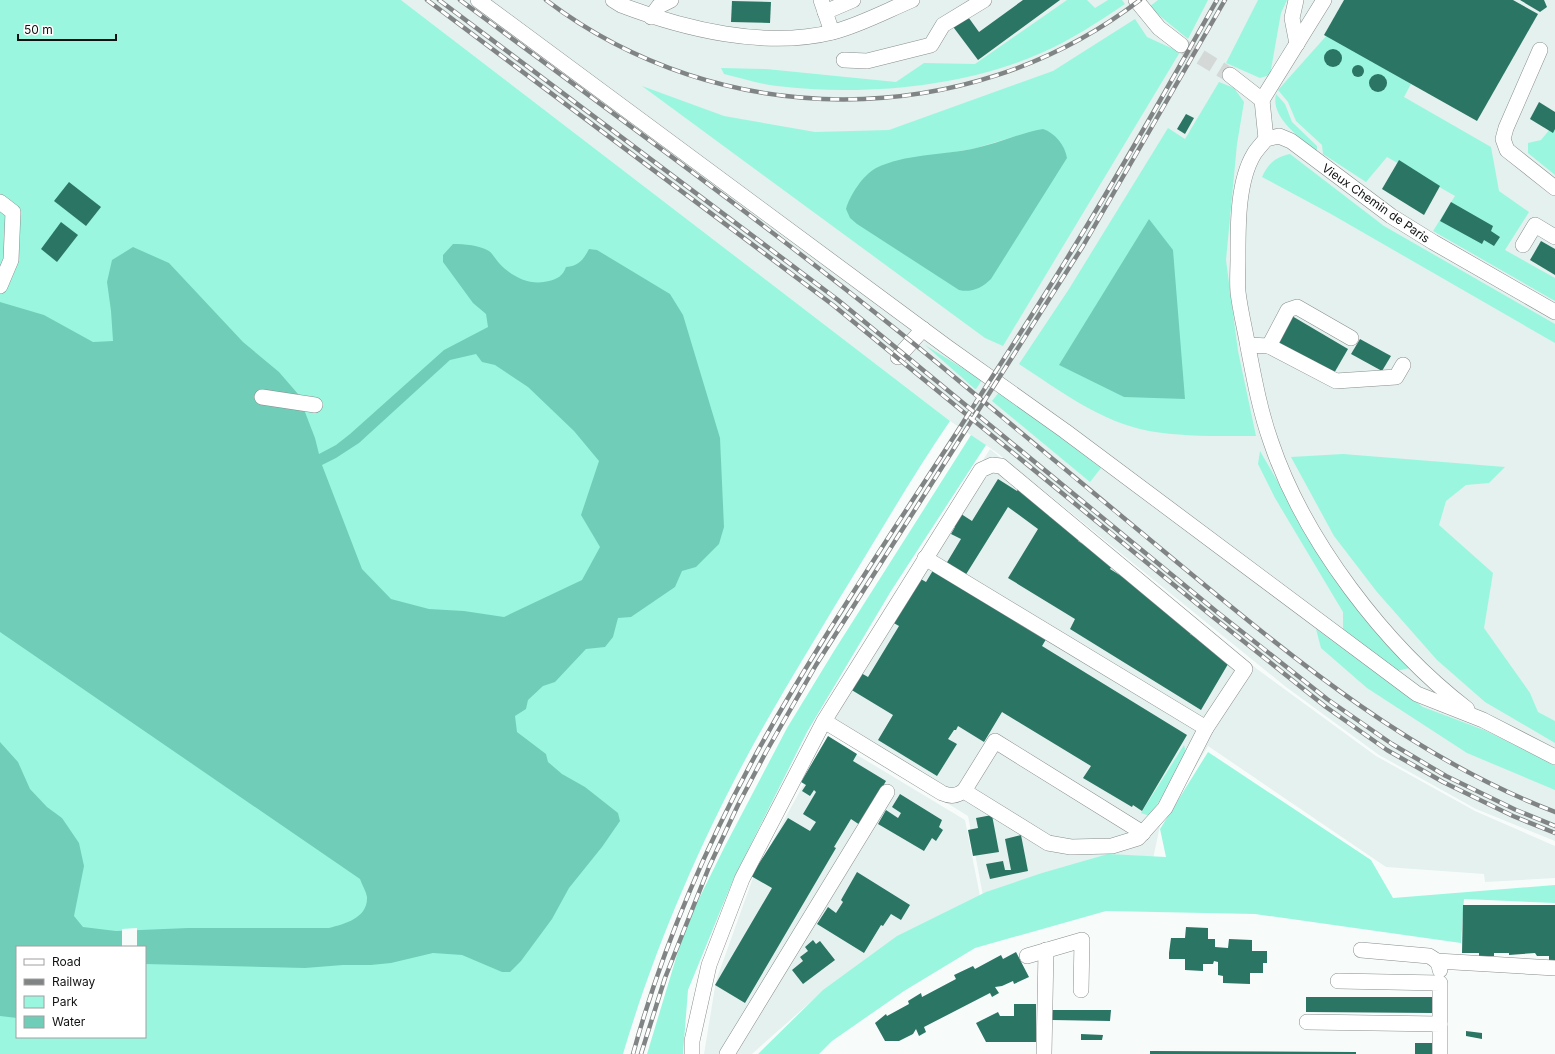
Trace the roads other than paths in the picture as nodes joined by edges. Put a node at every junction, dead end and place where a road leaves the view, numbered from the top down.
1 (478, 0) edge
2 (613, 0) edge
3 (671, 0) edge
4 (853, 0) edge
5 (912, 0) edge
6 (984, 0) edge
7 (1136, 0) edge
8 (1296, 0) edge
9 (1324, 0) edge
10 (823, 6) edge
11 (651, 17) junction
12 (832, 32) junction
13 (1181, 44) tunnel mouth
14 (1297, 44) junction
15 (1540, 50) dead end
16 (844, 60) dead end
17 (1230, 75) tunnel mouth
18 (1262, 100) junction
19 (1266, 139) junction
20 (1555, 188) edge
21 (0, 202) edge
22 (1555, 237) edge
23 (1523, 245) dead end
24 (0, 286) edge
25 (1555, 312) edge
26 (923, 329) junction
27 (1351, 338) dead end
28 (1248, 345) junction
29 (1269, 346) junction
30 (898, 357) dead end
31 (1403, 365) dead end
32 (262, 397) dead end
33 (315, 405) dead end
34 (925, 558) junction
35 (1483, 720) junction
36 (824, 721) junction
37 (1206, 728) junction
38 (1555, 757) edge
39 (964, 790) junction
40 (887, 792) dead end
41 (1143, 833) junction
42 (1046, 950) junction
43 (1361, 950) dead end
44 (1027, 956) dead end
45 (1437, 961) junction
46 (1555, 968) edge
47 (1338, 981) dead end
48 (1440, 983) junction
49 (1081, 990) dead end
50 (1307, 1022) dead end
51 (1440, 1024) junction
52 (692, 1054) edge
53 (727, 1054) edge
54 (1044, 1054) edge
55 (1440, 1054) edge

1 - 26 street
2 - 11 street
3 - 11 street
4 - 10 street
5 - 12 street
6 - 16 street
7 - 13 street
8 - 14 street
9 - 14 street
10 - 12 street
11 - 12 street
14 - 18 street
15 - 20 street
17 - 18 street
18 - 19 street
19 - 25 street, Vieux Chemin de Paris
19 - 28 street
21 - 24 street
22 - 23 street
26 - 30 street
26 - 35 street
27 - 29 street
28 - 29 street
28 - 35 street
29 - 31 street
32 - 33 street
34 - 36 street
34 - 37 street
34 - 37 street
35 - 38 street
36 - 39 street
36 - 52 street
37 - 41 street
39 - 41 street
39 - 41 street
40 - 53 street
42 - 44 street
42 - 49 street
42 - 54 street
43 - 45 street
45 - 46 street
45 - 48 street
47 - 48 street
48 - 51 street
50 - 51 street
51 - 55 street

